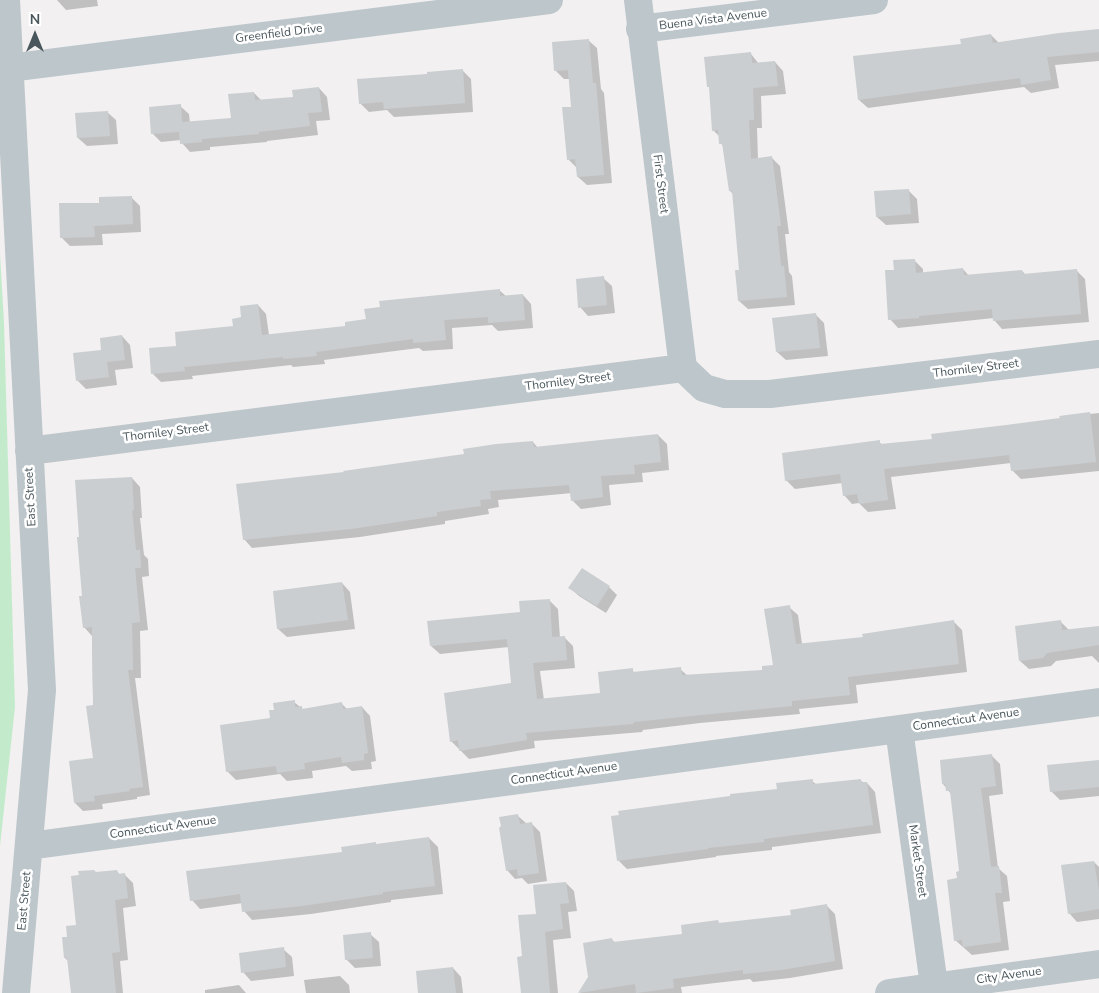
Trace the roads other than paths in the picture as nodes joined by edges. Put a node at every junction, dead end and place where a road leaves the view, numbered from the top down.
1 (6, 0) edge
2 (549, 0) edge
3 (638, 0) edge
4 (874, 0) edge
5 (640, 29) junction
6 (9, 68) junction
7 (1099, 354) edge
8 (683, 368) junction
9 (28, 451) junction
10 (1099, 702) edge
11 (899, 729) junction
12 (29, 846) junction
13 (1099, 964) edge
14 (935, 990) edge
15 (16, 993) edge
16 (888, 993) edge

1 - 6 street, East Street
2 - 6 street, Greenfield Drive
3 - 5 street, First Street
4 - 5 street, Buena Vista Avenue
5 - 8 street, First Street
6 - 9 street, East Street
7 - 8 street, Thorniley Street
8 - 9 street, Thorniley Street
9 - 12 street, East Street
10 - 11 street, Connecticut Avenue
11 - 12 street, Connecticut Avenue
11 - 14 street, Market Street
12 - 15 street, East Street
13 - 14 street, City Avenue
14 - 16 street, City Avenue

